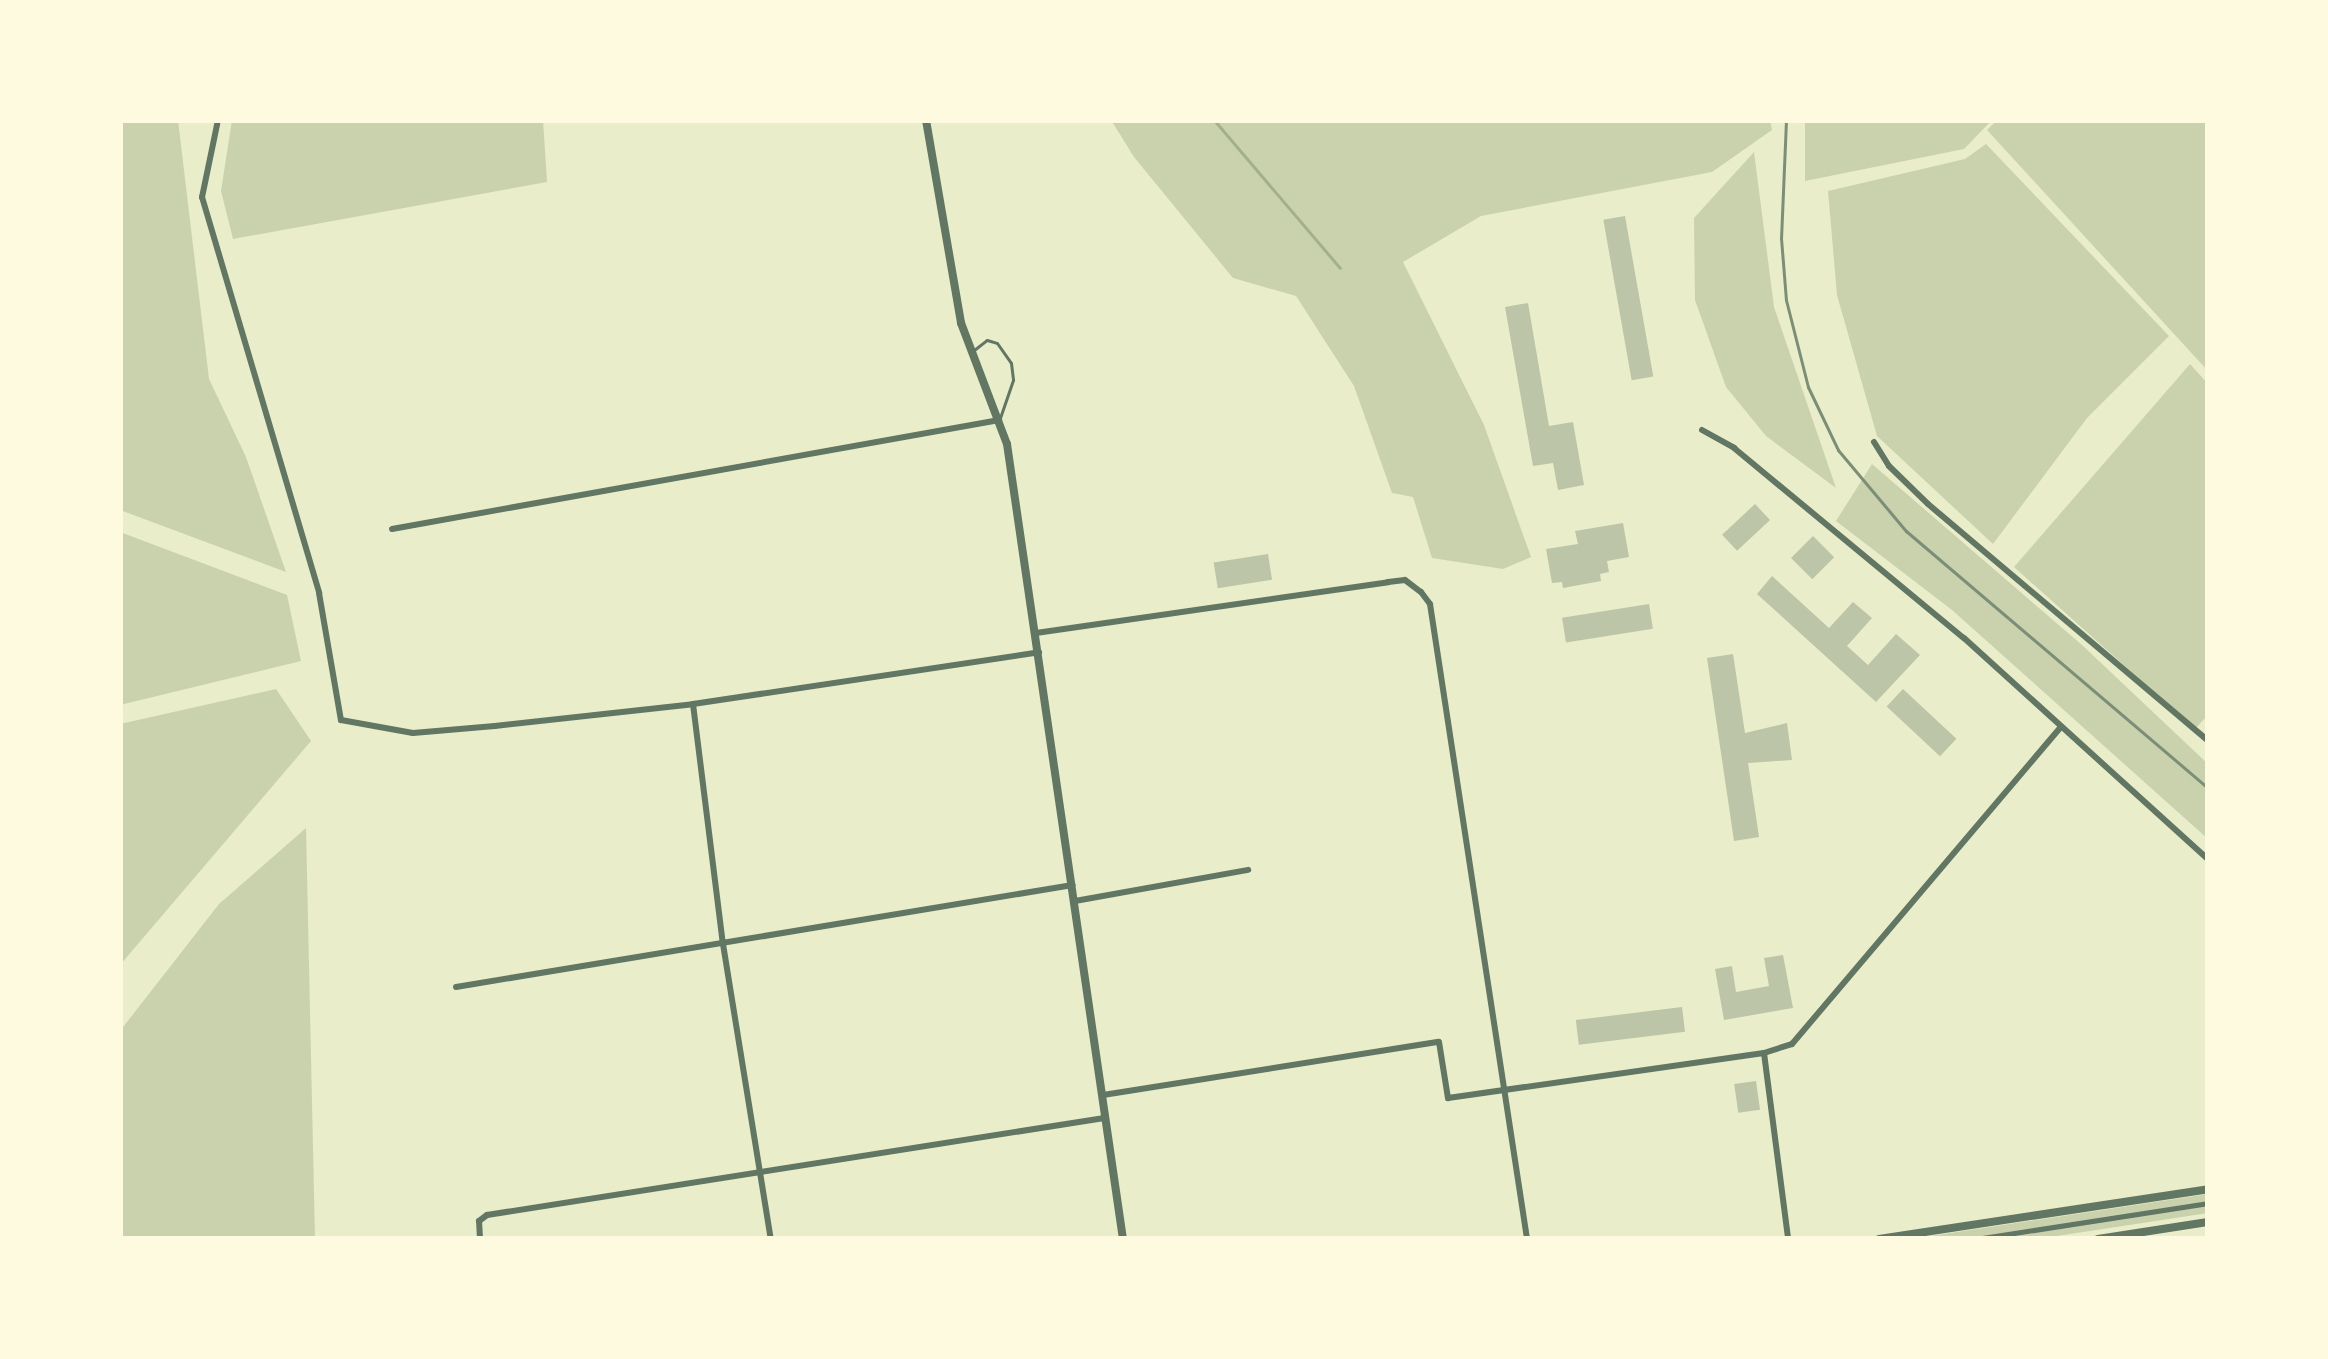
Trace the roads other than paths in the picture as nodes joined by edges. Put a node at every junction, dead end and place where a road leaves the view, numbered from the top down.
1 (218, 120) edge
2 (926, 120) edge
3 (973, 358) junction
4 (999, 420) junction
5 (1702, 430) dead end
6 (1874, 442) dead end
7 (392, 529) dead end
8 (1036, 633) junction
9 (1039, 652) junction
10 (693, 704) junction
11 (2060, 728) junction
12 (2208, 741) edge
13 (2208, 860) edge
14 (1248, 870) dead end
15 (1073, 885) junction
16 (1075, 901) junction
17 (723, 944) junction
18 (456, 987) dead end
19 (1764, 1053) junction
20 (1502, 1088) junction
21 (1102, 1096) junction
22 (1104, 1118) junction
23 (760, 1168) junction
24 (2208, 1190) edge
25 (2208, 1203) edge
26 (2208, 1222) edge
27 (480, 1239) edge
28 (771, 1239) edge
29 (1124, 1239) edge
30 (1527, 1239) edge
31 (1788, 1239) edge
32 (1879, 1239) edge
33 (1976, 1239) edge
34 (2098, 1239) edge

1 - 10 street
2 - 3 street
3 - 4 street
3 - 4 lane
4 - 7 street
4 - 8 street
5 - 11 street
6 - 12 street
8 - 9 street
8 - 20 street
9 - 10 street
9 - 15 street
10 - 17 street
11 - 13 street
11 - 19 street
14 - 16 street
15 - 16 street
15 - 17 street
16 - 21 street
17 - 18 street
17 - 23 street
19 - 20 street
19 - 31 street
20 - 21 street
20 - 30 street
21 - 22 street
22 - 23 street
22 - 29 street
23 - 27 street
23 - 28 street
24 - 32 street
25 - 33 street
26 - 34 street

